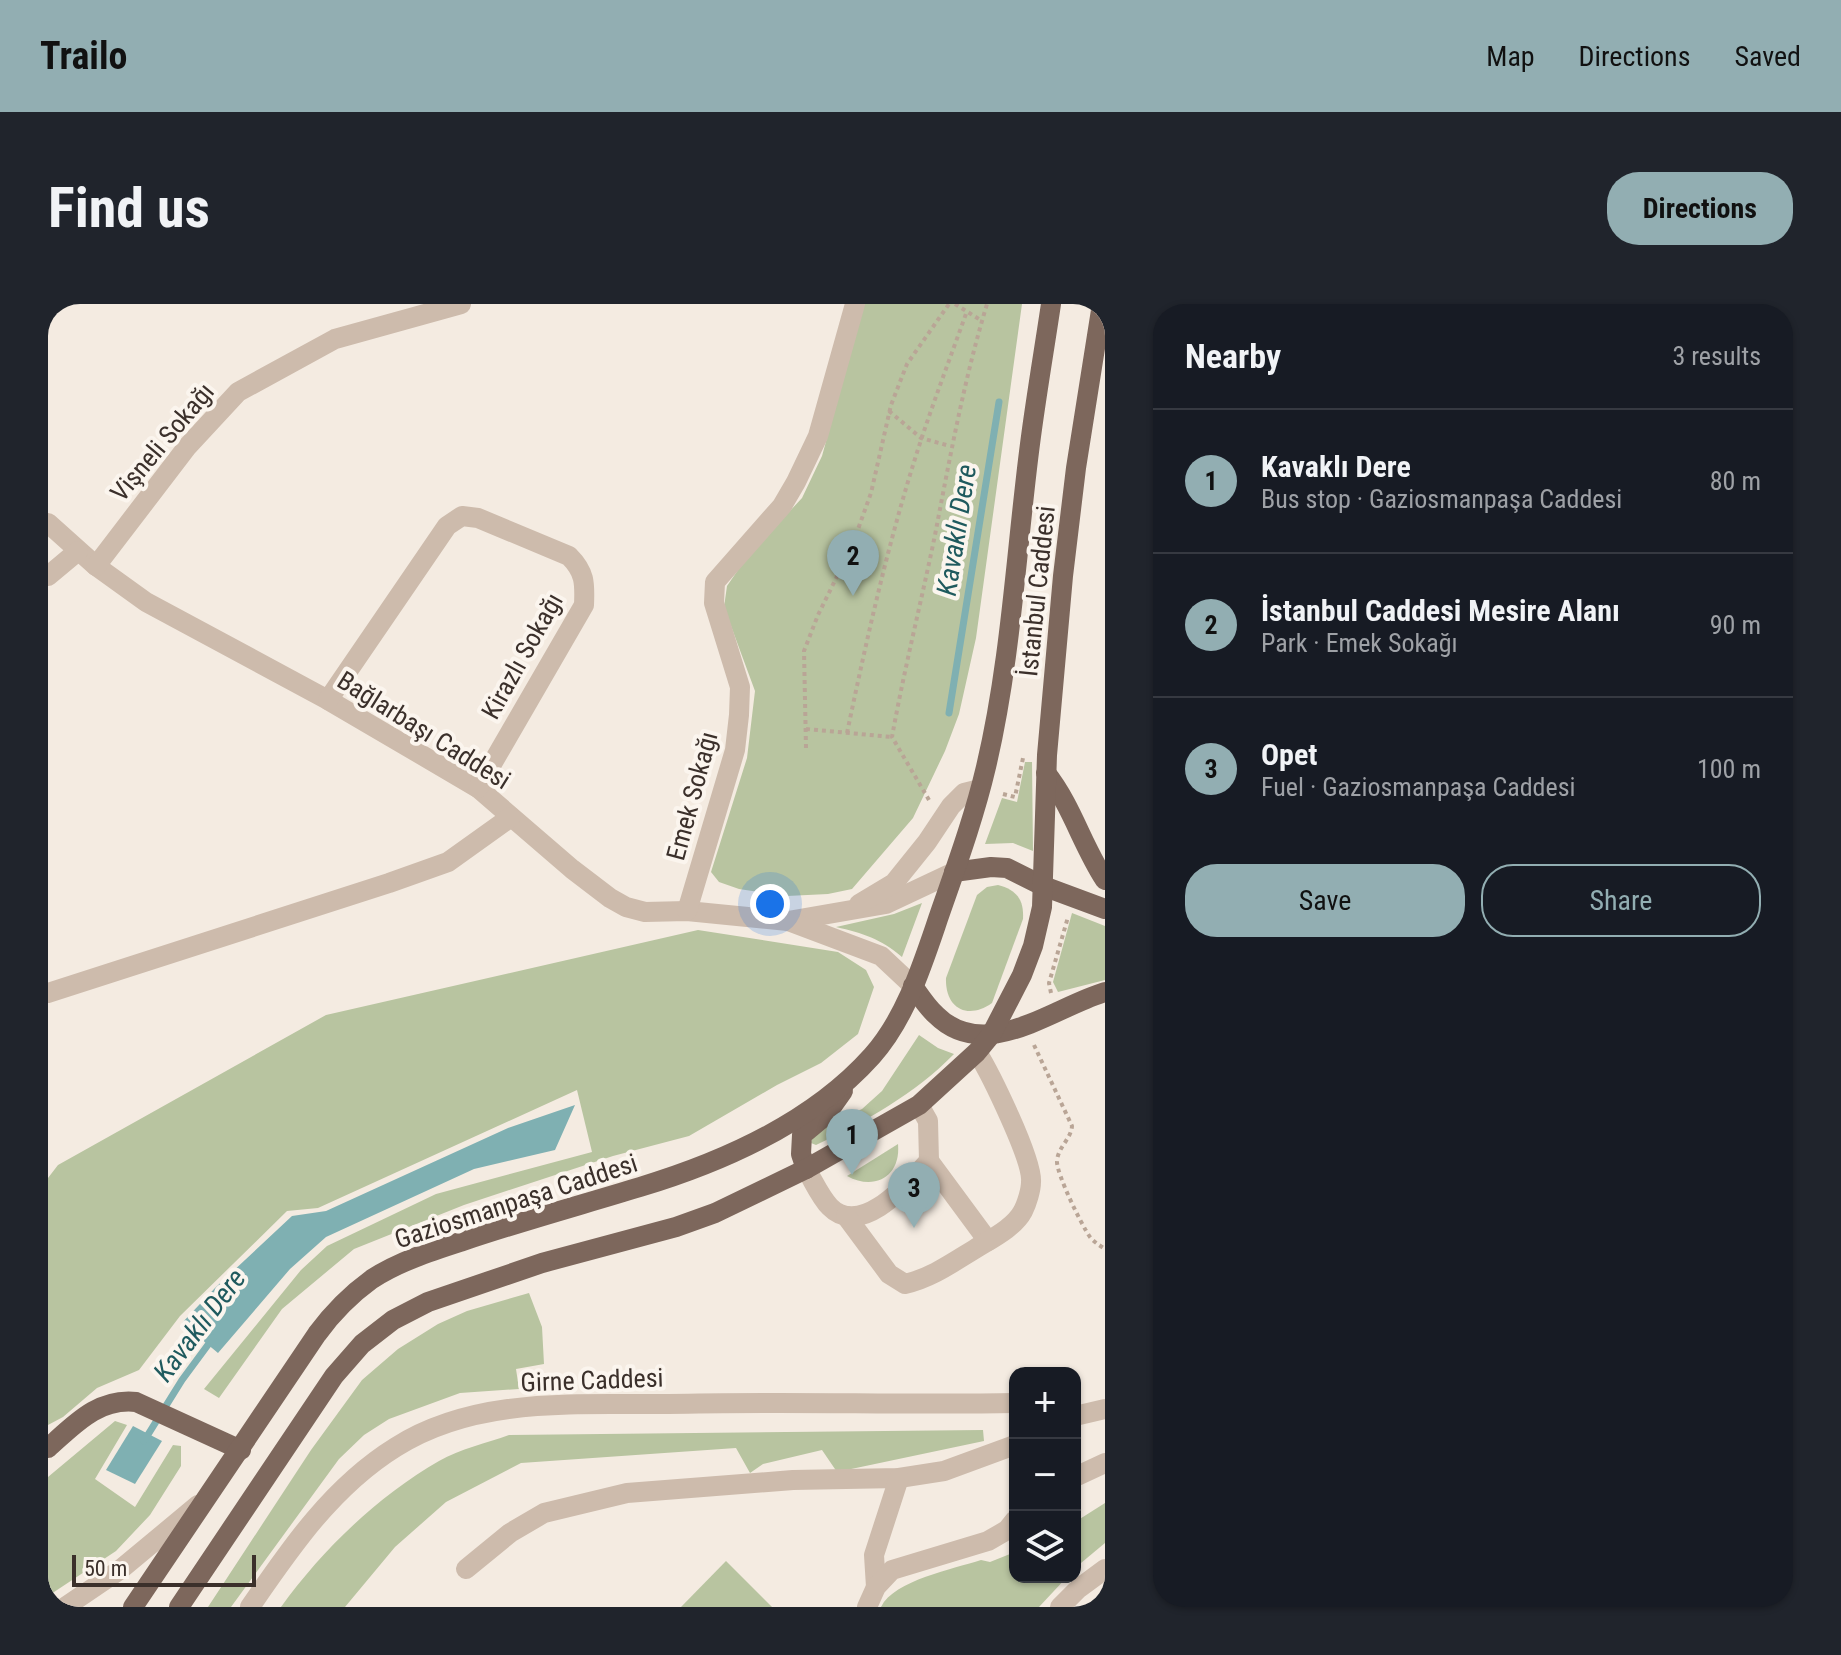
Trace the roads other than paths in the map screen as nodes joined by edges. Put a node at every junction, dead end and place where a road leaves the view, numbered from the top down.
1 (461, 304) edge
2 (855, 304) edge
3 (1051, 304) edge
4 (1102, 304) edge
5 (48, 523) edge
6 (78, 551) junction
7 (96, 566) junction
8 (48, 576) edge
9 (328, 700) junction
10 (1047, 764) junction
11 (478, 788) junction
12 (980, 789) junction
13 (511, 817) junction
14 (954, 872) junction
15 (1105, 880) edge
16 (1043, 886) junction
17 (1105, 909) edge
18 (850, 910) junction
19 (687, 911) junction
20 (788, 921) junction
21 (913, 986) junction
22 (1105, 992) edge
23 (48, 993) edge
24 (991, 1035) junction
25 (977, 1052) junction
26 (851, 1077) junction
27 (919, 1105) junction
28 (929, 1161) junction
29 (806, 1169) junction
30 (846, 1216) junction
31 (988, 1241) junction
32 (1081, 1402) edge
33 (1009, 1403) edge
34 (1105, 1403) edge
35 (1105, 1409) edge
36 (1081, 1415) edge
37 (1009, 1447) edge
38 (48, 1448) edge
39 (241, 1450) junction
40 (1105, 1463) edge
41 (1081, 1474) edge
42 (899, 1478) junction
43 (208, 1497) junction
44 (1009, 1528) edge
45 (466, 1569) dead end
46 (1105, 1569) edge
47 (876, 1587) junction
48 (65, 1607) edge
49 (133, 1607) edge
50 (179, 1607) edge
51 (250, 1607) edge
52 (867, 1607) edge
53 (1060, 1607) edge

1 - 7 street, Vişneli Sokağı
2 - 19 street, Emek Sokağı
3 - 12 main road, İstanbul Caddesi
4 - 10 main road, İstanbul Caddesi
5 - 6 street, Bağlarbaşı Caddesi
6 - 7 street, Bağlarbaşı Caddesi
6 - 8 street
7 - 9 street, Bağlarbaşı Caddesi
9 - 11 street, Bağlarbaşı Caddesi
9 - 11 street, Kirazlı Sokağı
10 - 15 main road
10 - 16 main road, İstanbul Caddesi
11 - 13 street, Bağlarbaşı Caddesi
12 - 14 main road, İstanbul Caddesi
12 - 18 street
13 - 19 street, Bağlarbaşı Caddesi
13 - 23 street
14 - 16 main road
14 - 18 street
14 - 21 main road, İstanbul Caddesi
16 - 17 main road
16 - 24 main road, İstanbul Caddesi
18 - 20 street
19 - 20 street, Bağlarbaşı Caddesi
20 - 21 street
21 - 24 main road
21 - 26 main road, Gaziosmanpaşa Caddesi
22 - 24 main road
24 - 25 main road
25 - 27 main road
25 - 31 street
26 - 29 main road
26 - 39 main road, Gaziosmanpaşa Caddesi
27 - 28 street
27 - 29 main road
28 - 30 street
28 - 31 street
29 - 30 street
29 - 50 main road
30 - 31 street
32 - 34 street
33 - 51 street, Girne Caddesi
35 - 36 street
37 - 42 street
38 - 39 main road
39 - 43 main road, Gaziosmanpaşa Caddesi
40 - 41 street
42 - 45 street
42 - 47 street
43 - 48 street
43 - 49 main road, Gaziosmanpaşa Caddesi
44 - 47 street
46 - 53 street
47 - 52 street

